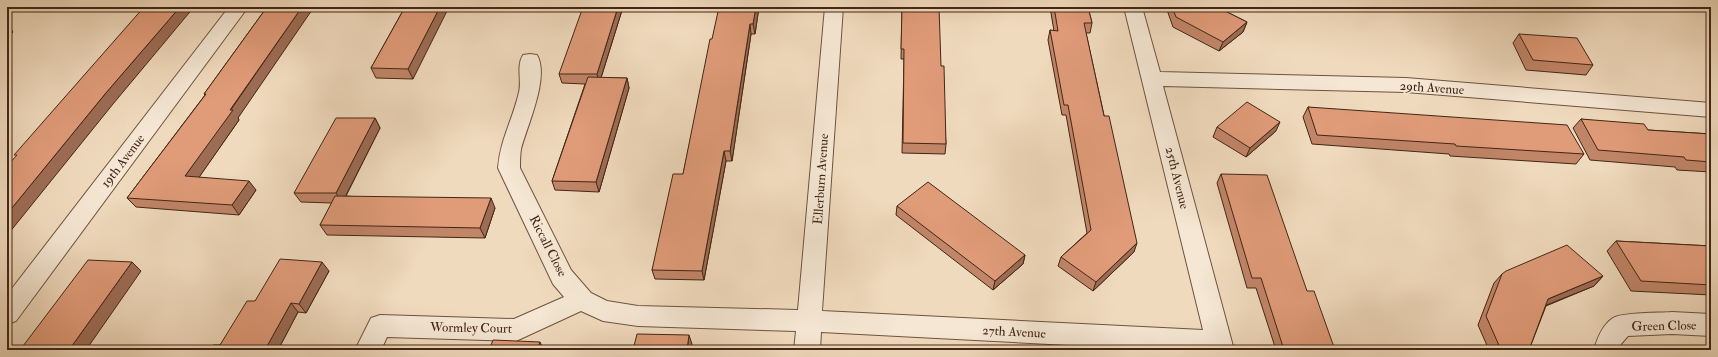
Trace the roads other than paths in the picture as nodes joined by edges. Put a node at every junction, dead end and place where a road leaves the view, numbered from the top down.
1 (240, 7) edge
2 (834, 7) edge
3 (1133, 7) edge
4 (530, 60) dead end
5 (1152, 79) junction
6 (1711, 110) edge
7 (582, 300) junction
8 (7, 314) edge
9 (810, 321) junction
10 (1711, 325) edge
11 (1220, 346) edge
12 (368, 350) edge
13 (808, 350) edge
14 (1606, 350) edge

1 - 8 street, 19th Avenue
2 - 9 street, Ellerburn Avenue
3 - 5 street, 25th Avenue
4 - 7 street, Riccall Close
5 - 6 street, 29th Avenue
5 - 11 street, 25th Avenue
7 - 9 street, Riccall Close
7 - 12 street, Wormley Court
9 - 11 street, 27th Avenue
9 - 13 street, Ellerburn Avenue
10 - 14 street, Green Close

